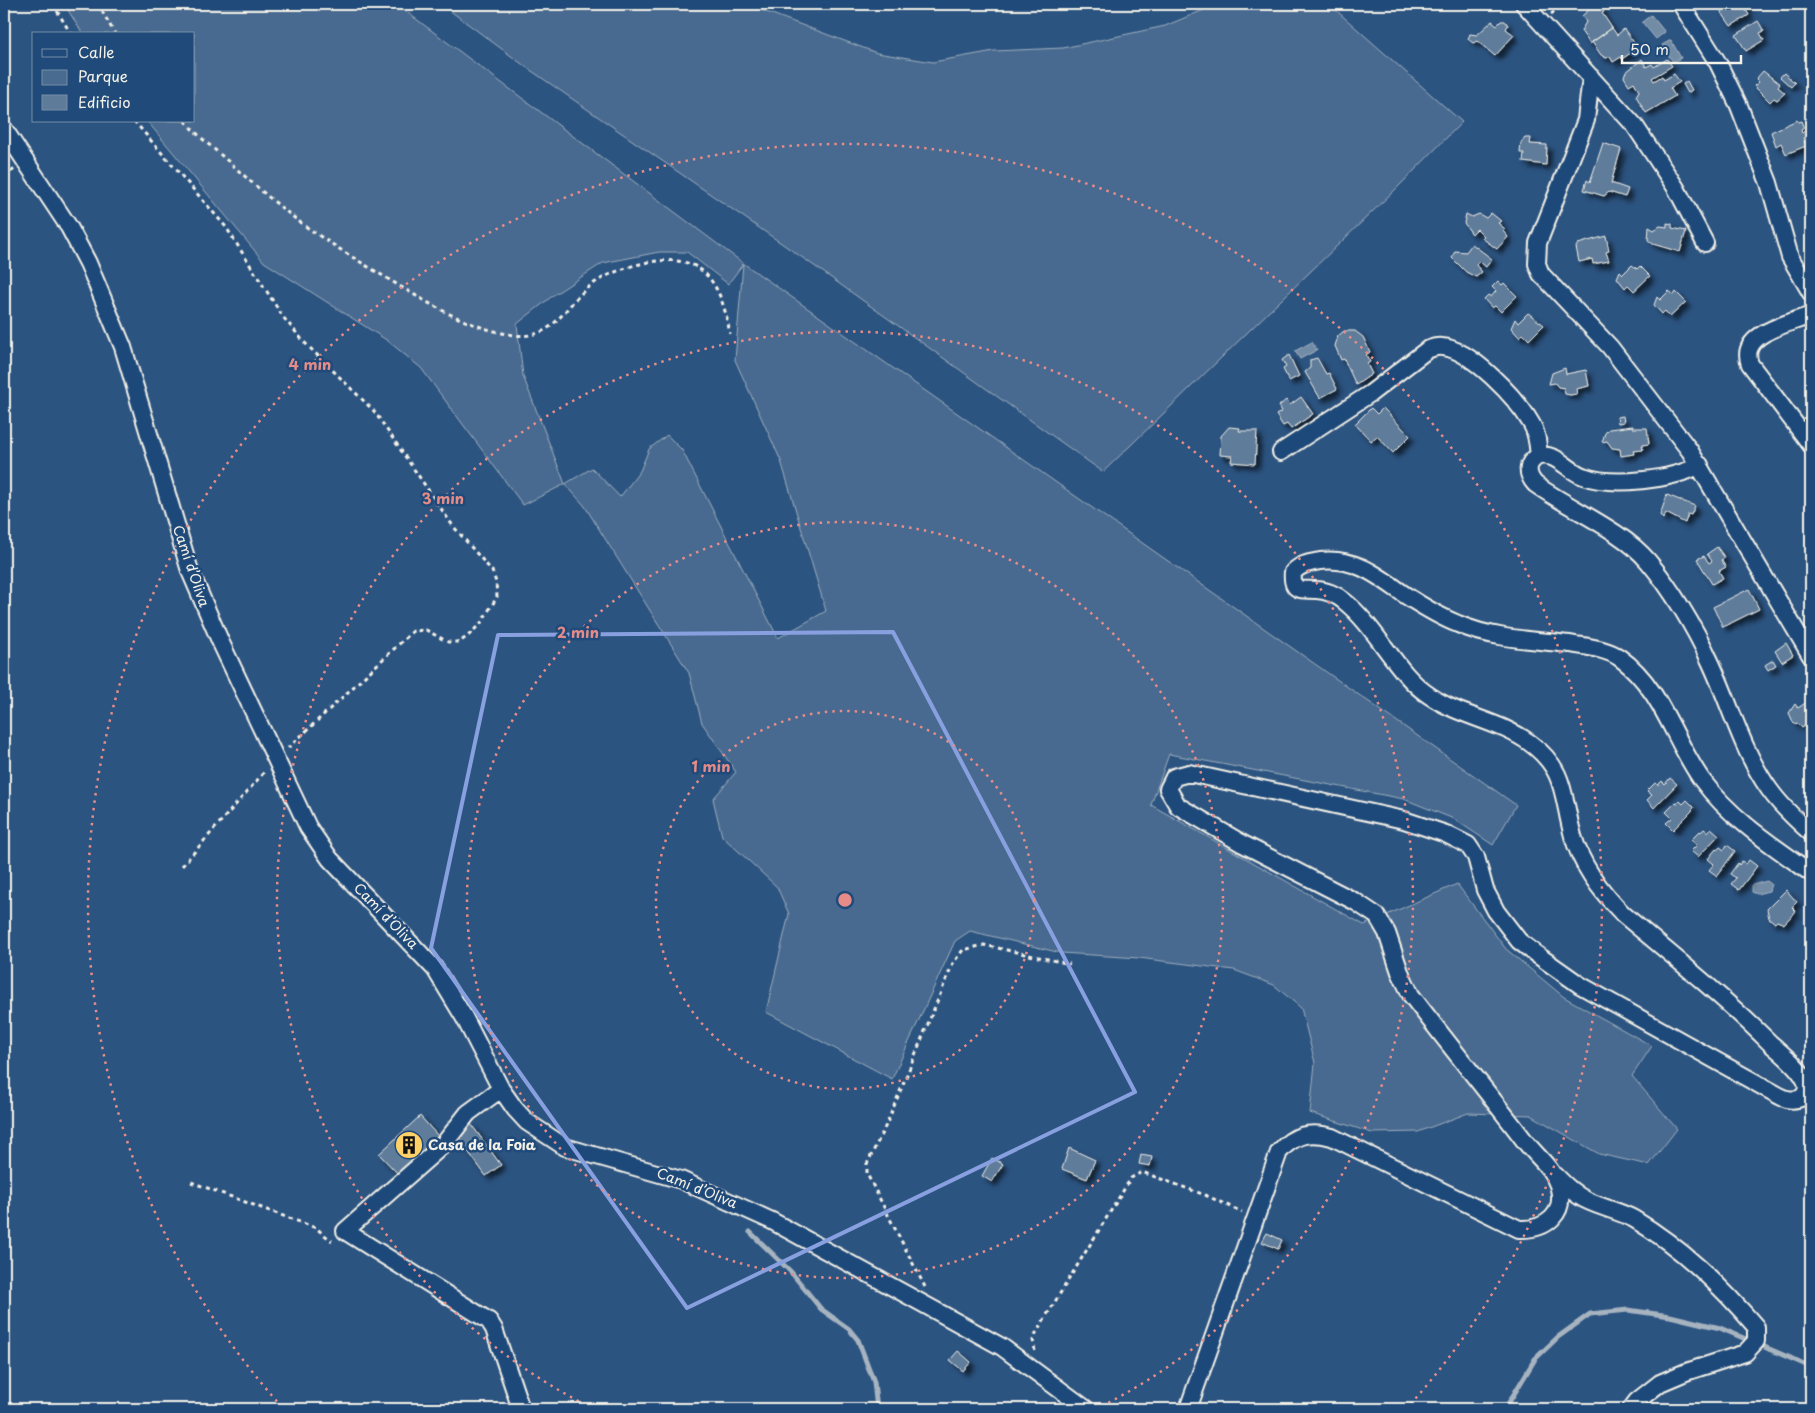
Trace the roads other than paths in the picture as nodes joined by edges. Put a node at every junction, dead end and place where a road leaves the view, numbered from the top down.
1 (1524, 4) edge
2 (1681, 4) edge
3 (1591, 77) junction
4 (4, 129) edge
5 (1705, 243) dead end
6 (1811, 294) edge
7 (1811, 315) edge
8 (1811, 445) edge
9 (1281, 452) dead end
10 (1539, 456) junction
11 (1700, 465) junction
12 (1811, 656) edge
13 (1811, 833) edge
14 (1811, 873) edge
15 (501, 1089) junction
16 (1553, 1173) junction
17 (521, 1409) edge
18 (1086, 1409) edge
19 (1188, 1409) edge
20 (1632, 1409) edge

1 - 3 street
2 - 6 street
3 - 5 street
3 - 11 street
4 - 15 street, Camí d’Oliva
7 - 8 street
9 - 10 street
10 - 11 street
10 - 13 street
11 - 12 street
14 - 16 street
15 - 17 street
15 - 18 street, Camí d’Oliva
16 - 19 street
16 - 20 street

